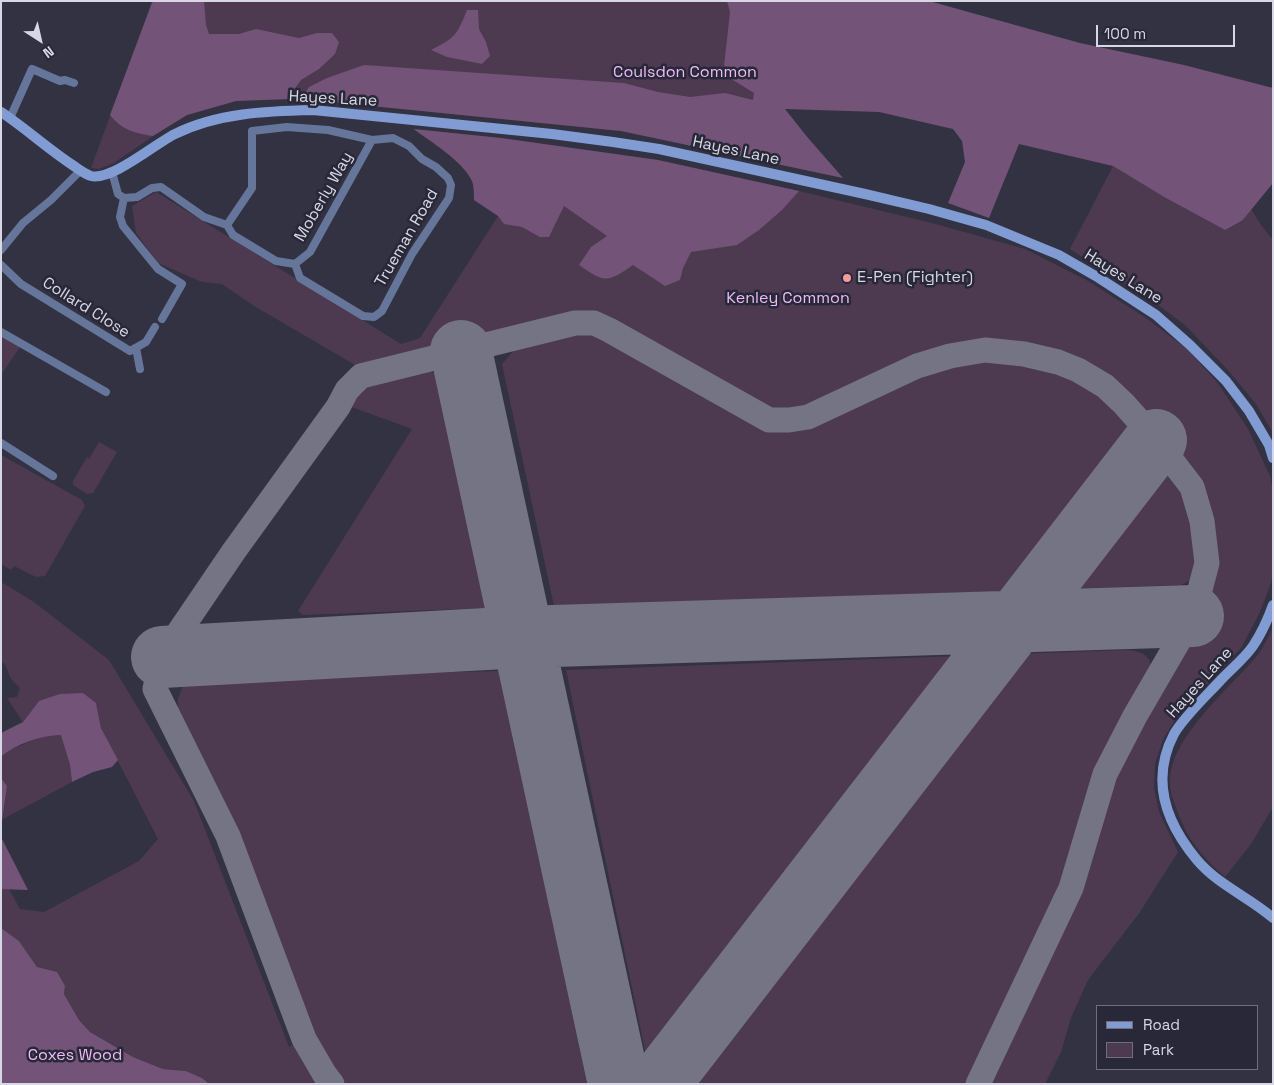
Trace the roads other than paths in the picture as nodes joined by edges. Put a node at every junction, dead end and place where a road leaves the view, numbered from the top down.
1 (74, 83) dead end
2 (1, 112) edge
3 (10, 118) junction
4 (372, 140) junction
5 (80, 170) junction
6 (112, 172) junction
7 (124, 198) junction
8 (227, 225) junction
9 (1, 250) edge
10 (295, 264) junction
11 (1, 265) edge
12 (162, 319) dead end
13 (154, 328) dead end
14 (1, 332) edge
15 (136, 348) junction
16 (140, 370) dead end
17 (106, 392) dead end
18 (1, 443) edge
19 (1273, 458) edge
20 (53, 476) dead end
21 (1273, 605) edge
22 (1272, 915) edge

1 - 3 street
2 - 3 street
3 - 5 street
4 - 8 street
4 - 10 street, Moberly Way
4 - 10 street, Trueman Road
5 - 6 street
5 - 9 street
6 - 7 street
6 - 19 street, Hayes Lane
7 - 8 street
7 - 12 street
8 - 10 street
11 - 15 street, Collard Close
13 - 15 street, Collard Close
14 - 17 street
15 - 16 street
18 - 20 street
21 - 22 street, Hayes Lane

